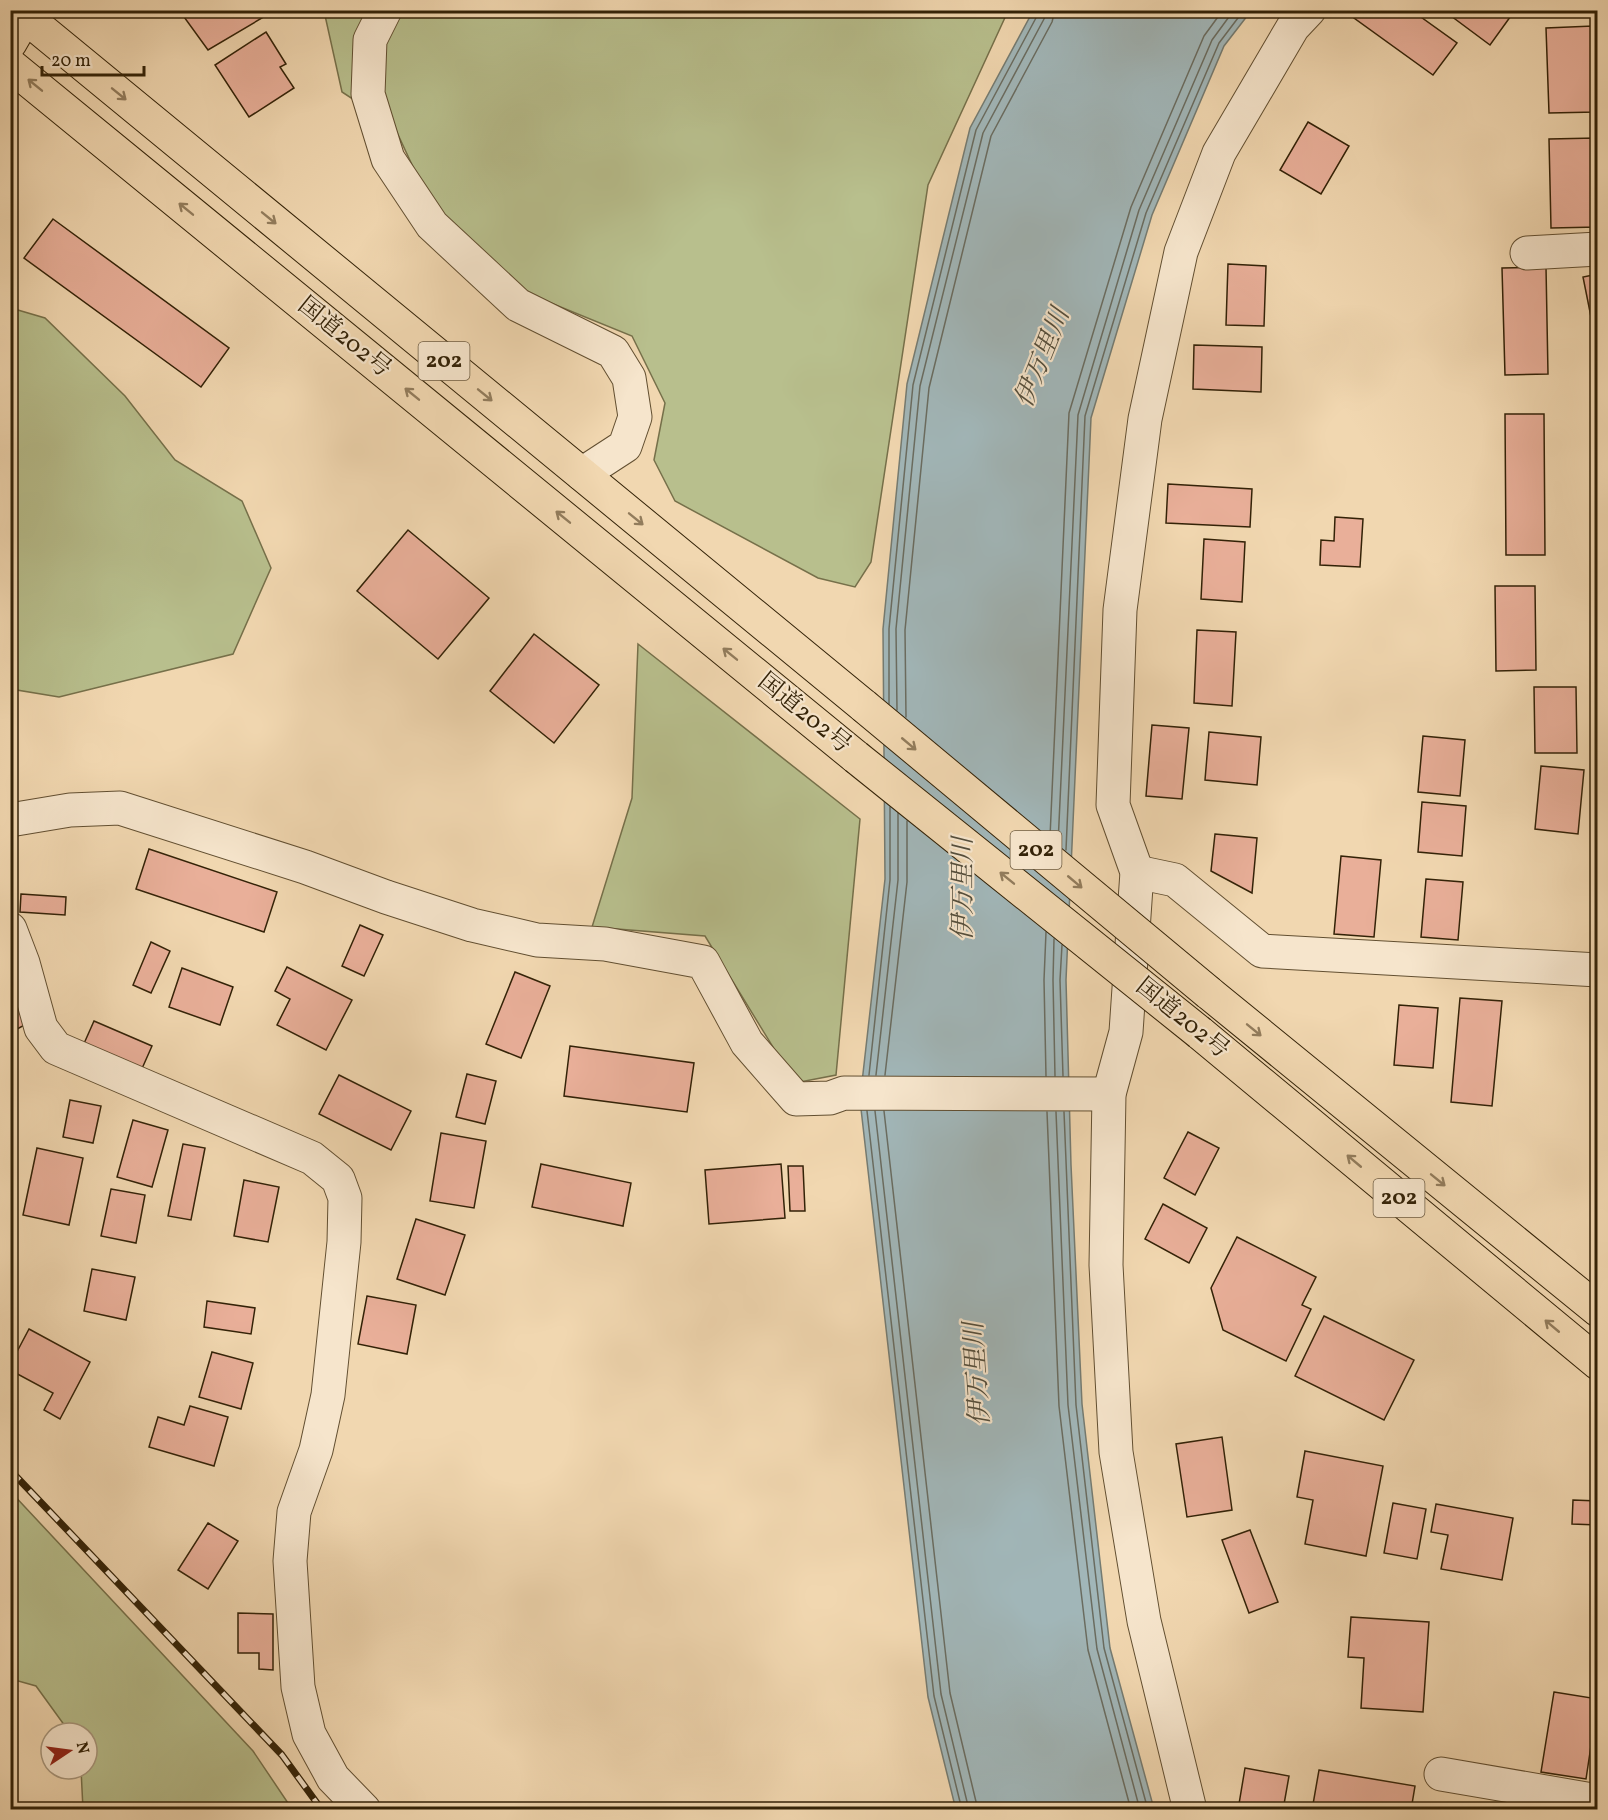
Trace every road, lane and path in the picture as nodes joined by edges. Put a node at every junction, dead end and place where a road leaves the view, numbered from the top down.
1 (385, 10) edge
2 (1309, 10) edge
3 (20, 20) edge
4 (10, 65) edge
5 (1598, 249) edge
6 (1527, 253) dead end
7 (582, 474) junction
8 (10, 820) edge
9 (1137, 872) junction
10 (10, 929) edge
11 (1598, 970) edge
12 (1109, 1094) junction
13 (1598, 1310) edge
14 (1598, 1363) edge
15 (1441, 1774) dead end
16 (1530, 1800) edge
17 (1598, 1801) edge
18 (364, 1809) edge
19 (1190, 1809) edge

1 - 7 street
2 - 9 street
3 -> 7 highway, 国道202号 / 202
14 -> 4 highway, 国道202号 / 202, bridge
5 - 6 street
7 -> 13 highway, 国道202号 / 202, bridge
8 - 12 street
9 - 11 street
9 - 12 street
10 - 18 street
12 - 19 street
15 - 16 street
16 - 17 street

